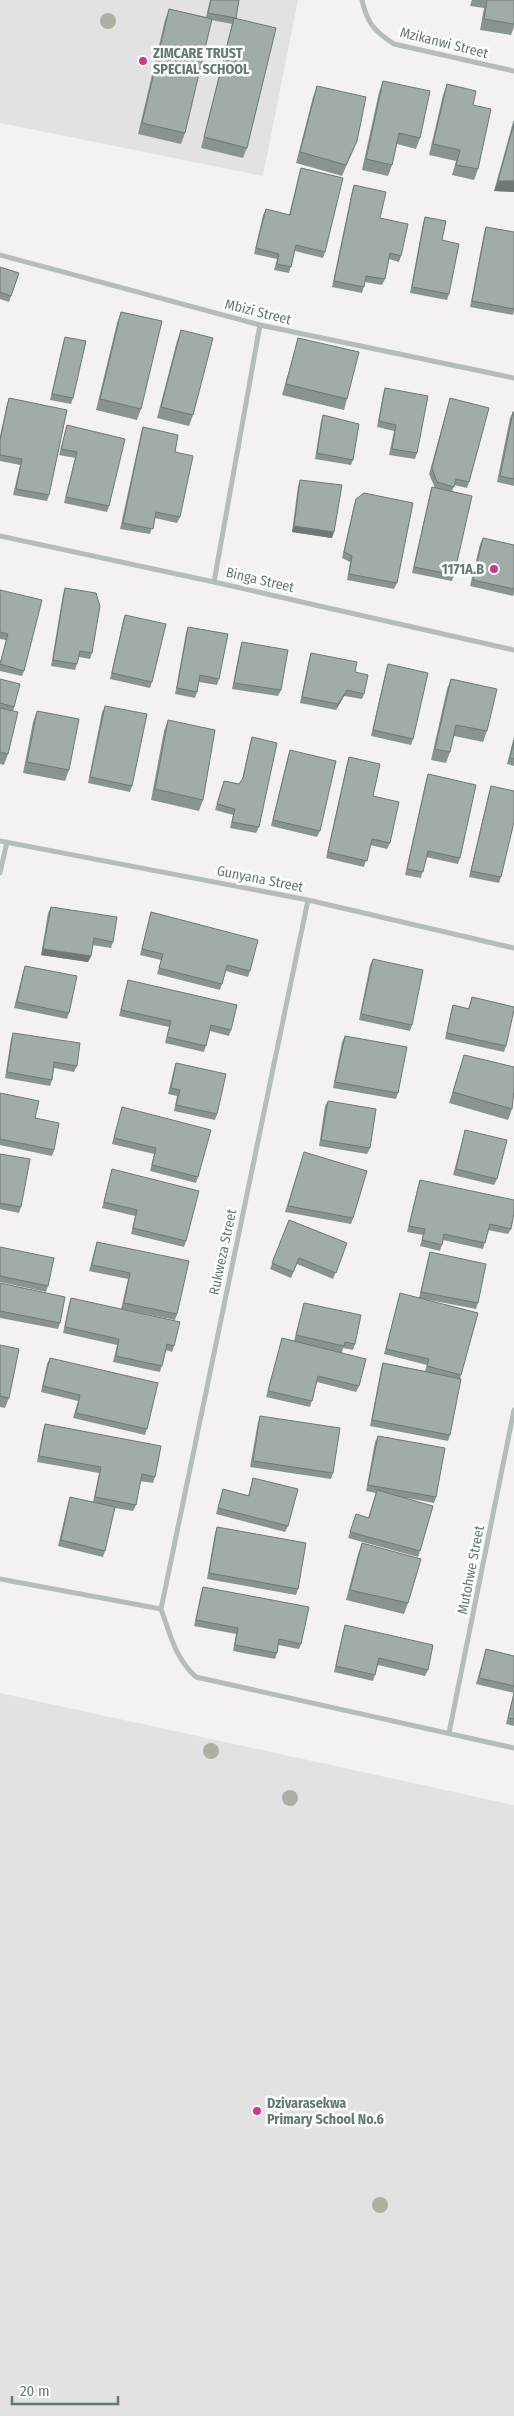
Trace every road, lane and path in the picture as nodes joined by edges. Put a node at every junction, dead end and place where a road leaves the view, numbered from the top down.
1 (362, 0) edge
2 (514, 71) edge
3 (0, 255) edge
4 (260, 325) junction
5 (514, 378) edge
6 (0, 536) edge
7 (214, 582) junction
8 (514, 650) edge
9 (0, 840) edge
10 (7, 842) junction
11 (0, 873) edge
12 (308, 900) junction
13 (514, 948) edge
14 (514, 1410) edge
15 (0, 1579) edge
16 (161, 1609) junction
17 (450, 1733) junction
18 (514, 1748) edge

1 - 2 street, Mzikanwi Street
3 - 4 street, Mbizi Street
4 - 5 street, Mbizi Street
4 - 7 street
6 - 7 street, Binga Street
7 - 8 street, Binga Street
9 - 10 street, Gunyana Street
10 - 11 street
10 - 12 street, Gunyana Street
12 - 13 street, Gunyana Street
12 - 16 street, Rukweza Street
14 - 17 street, Mutohwe Street
15 - 16 street
16 - 17 street
17 - 18 street

